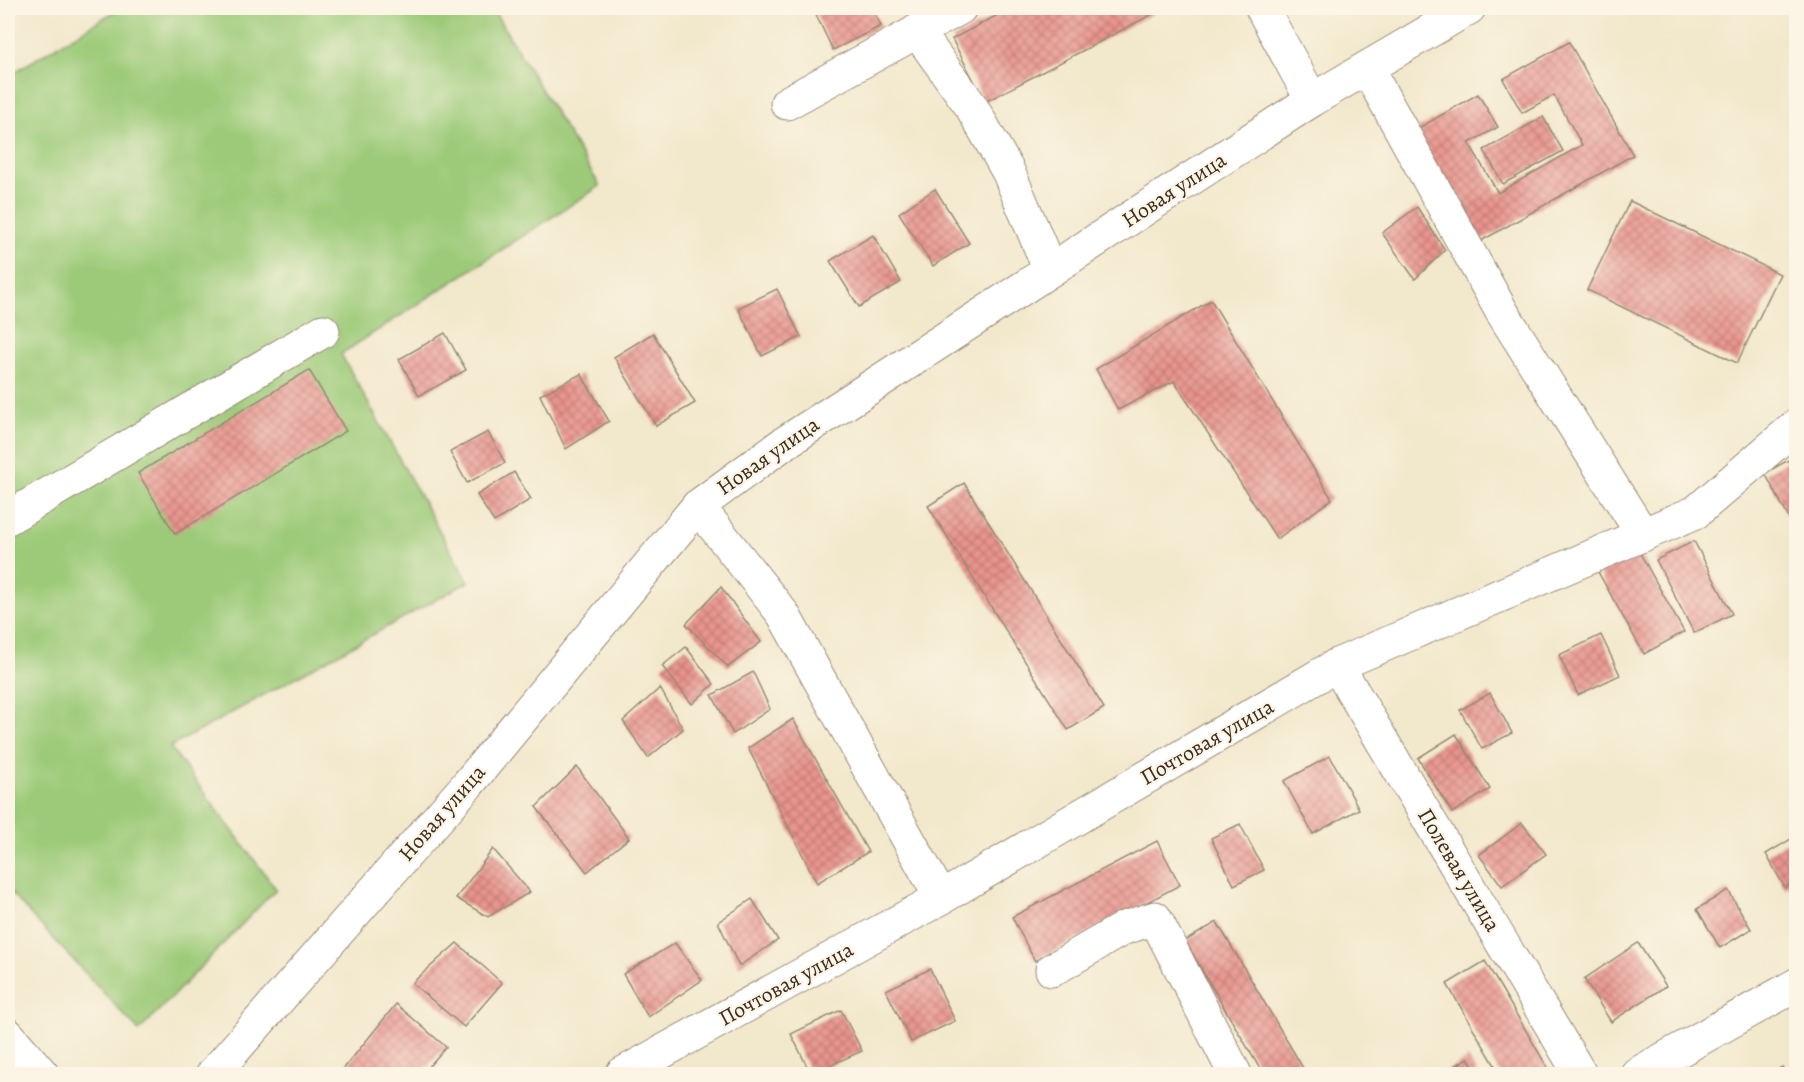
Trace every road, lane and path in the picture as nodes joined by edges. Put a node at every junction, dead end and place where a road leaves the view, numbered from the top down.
1 (960, 8) edge
2 (1262, 8) edge
3 (1469, 8) edge
4 (917, 31) junction
5 (1367, 68) junction
6 (1312, 100) junction
7 (787, 103) dead end
8 (1050, 270) junction
9 (323, 331) dead end
10 (1797, 426) edge
11 (698, 506) junction
12 (8, 518) edge
13 (1643, 535) junction
14 (1337, 665) junction
15 (941, 898) junction
16 (1052, 970) dead end
17 (1797, 985) edge
18 (8, 1035) edge
19 (42, 1074) edge
20 (213, 1074) edge
21 (622, 1074) edge
22 (1235, 1074) edge
23 (1580, 1074) edge
24 (1637, 1074) edge

1 - 4 street
2 - 6 street
3 - 5 street, Новая улица
4 - 7 street
4 - 8 street
5 - 6 street, Новая улица
5 - 13 street
6 - 8 street, Новая улица
8 - 11 street, Новая улица
9 - 12 street
10 - 13 street, Почтовая улица
11 - 15 street
11 - 20 street, Новая улица
13 - 14 street, Почтовая улица
14 - 15 street, Почтовая улица
14 - 23 street, Полевая улица
15 - 21 street, Почтовая улица
16 - 22 street
17 - 24 street
18 - 19 street

